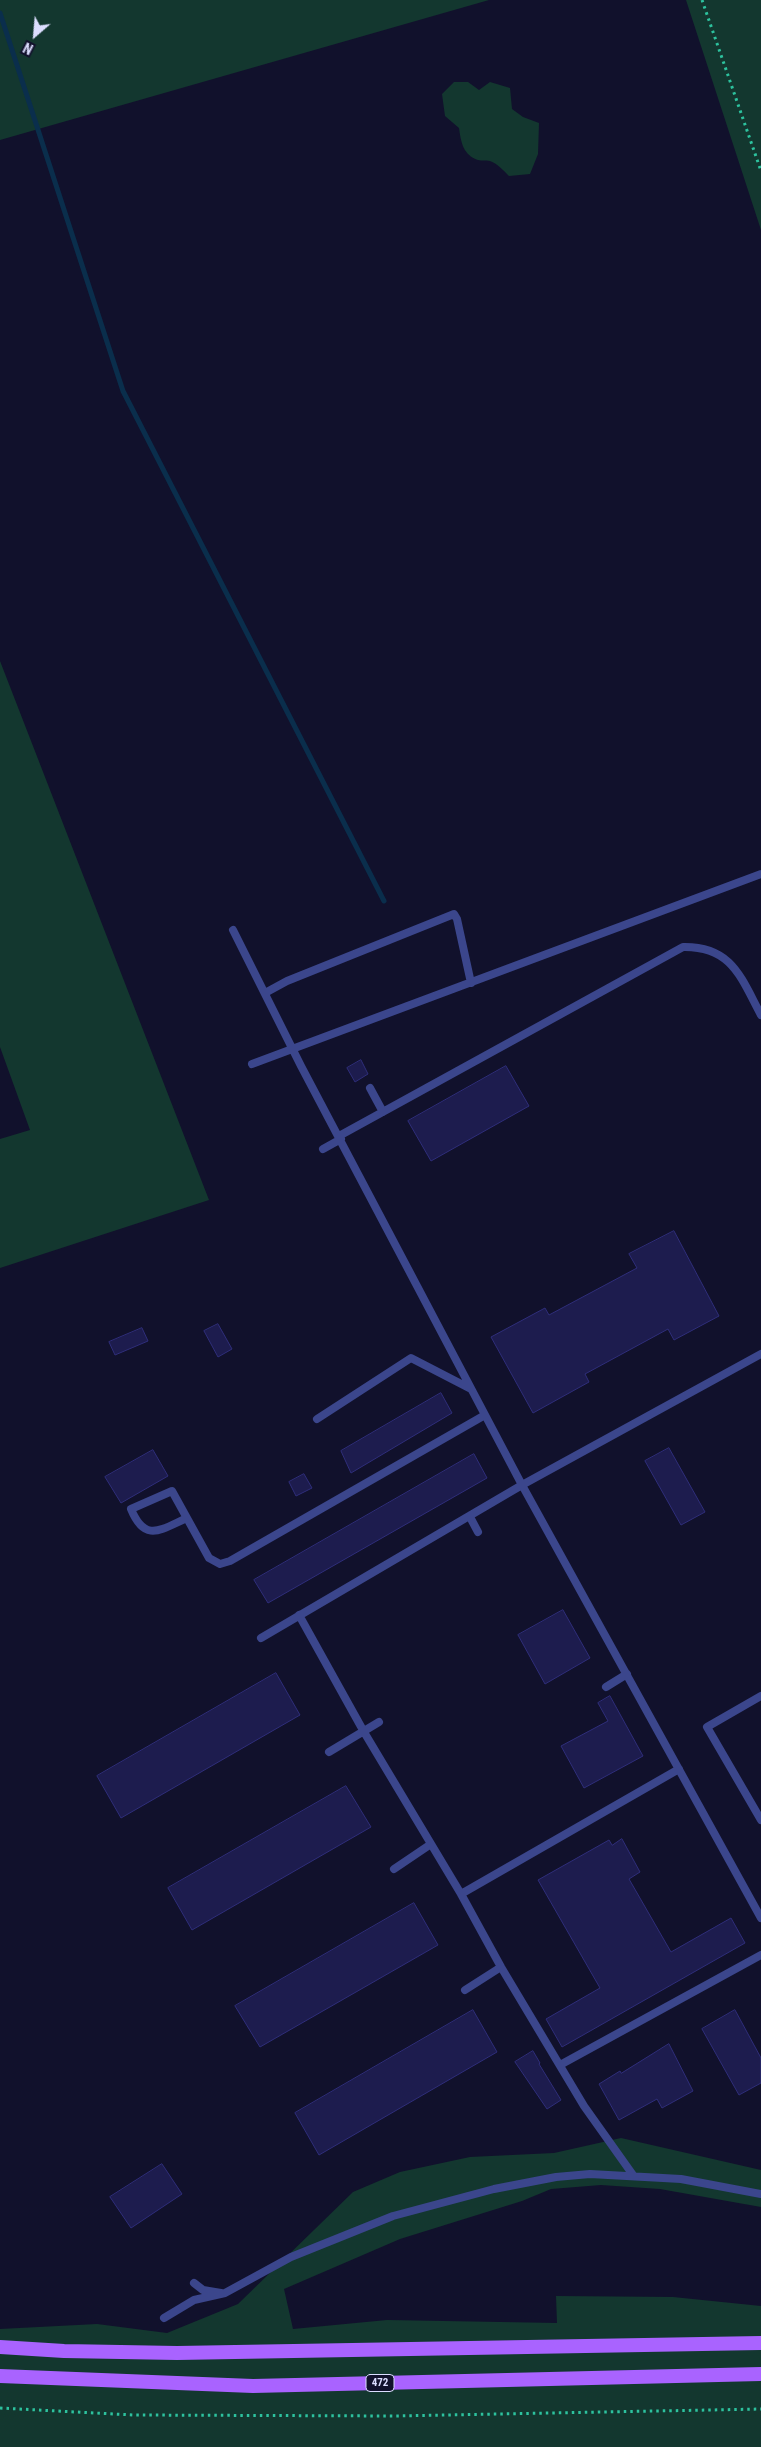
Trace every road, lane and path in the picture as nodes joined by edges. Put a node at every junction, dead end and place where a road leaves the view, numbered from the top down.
1 (702, 0) edge
2 (761, 171) edge
3 (761, 874) edge
4 (233, 930) dead end
5 (470, 983) junction
6 (265, 993) junction
7 (761, 1015) edge
8 (293, 1048) junction
9 (252, 1064) dead end
10 (370, 1088) dead end
11 (383, 1112) junction
12 (340, 1137) junction
13 (323, 1149) dead end
14 (761, 1354) edge
15 (472, 1390) junction
16 (485, 1415) junction
17 (317, 1419) dead end
18 (522, 1485) junction
19 (470, 1517) junction
20 (187, 1518) junction
21 (478, 1532) dead end
22 (299, 1615) junction
23 (261, 1638) dead end
24 (627, 1674) junction
25 (606, 1687) dead end
26 (761, 1696) edge
27 (379, 1722) dead end
28 (364, 1732) junction
29 (329, 1752) dead end
30 (679, 1769) junction
31 (761, 1820) edge
32 (431, 1844) junction
33 (394, 1869) dead end
34 (461, 1894) junction
35 (761, 1918) edge
36 (761, 1955) edge
37 (501, 1967) junction
38 (465, 1990) dead end
39 (560, 2065) junction
40 (633, 2175) junction
41 (761, 2194) edge
42 (194, 2283) dead end
43 (226, 2293) junction
44 (164, 2318) dead end
45 (761, 2343) edge
46 (0, 2347) edge
47 (761, 2374) edge
48 (0, 2376) edge
49 (0, 2408) edge
50 (761, 2409) edge

1 - 2 path
3 - 5 lane
4 - 6 lane
5 - 6 lane
5 - 8 lane
6 - 8 lane
7 - 11 lane
8 - 9 lane
8 - 12 lane
10 - 11 lane
11 - 12 lane
12 - 13 lane
12 - 15 lane
14 - 18 lane
15 - 16 lane
15 - 17 lane
16 - 18 lane
16 - 20 lane
18 - 19 lane
18 - 24 lane
19 - 21 lane
19 - 22 lane
20 - 20 lane
22 - 23 lane
22 - 28 lane
24 - 25 lane
24 - 30 lane
26 - 31 lane
27 - 28 lane
28 - 29 lane
28 - 32 lane
30 - 34 lane
30 - 35 lane
32 - 33 lane
32 - 34 lane
34 - 37 lane
36 - 39 lane
37 - 38 lane
37 - 39 lane
39 - 40 lane
40 - 41 lane
40 - 43 lane
42 - 43 lane
43 - 44 lane
45 - 46 main road
47 - 48 main road, 472
49 - 50 path

